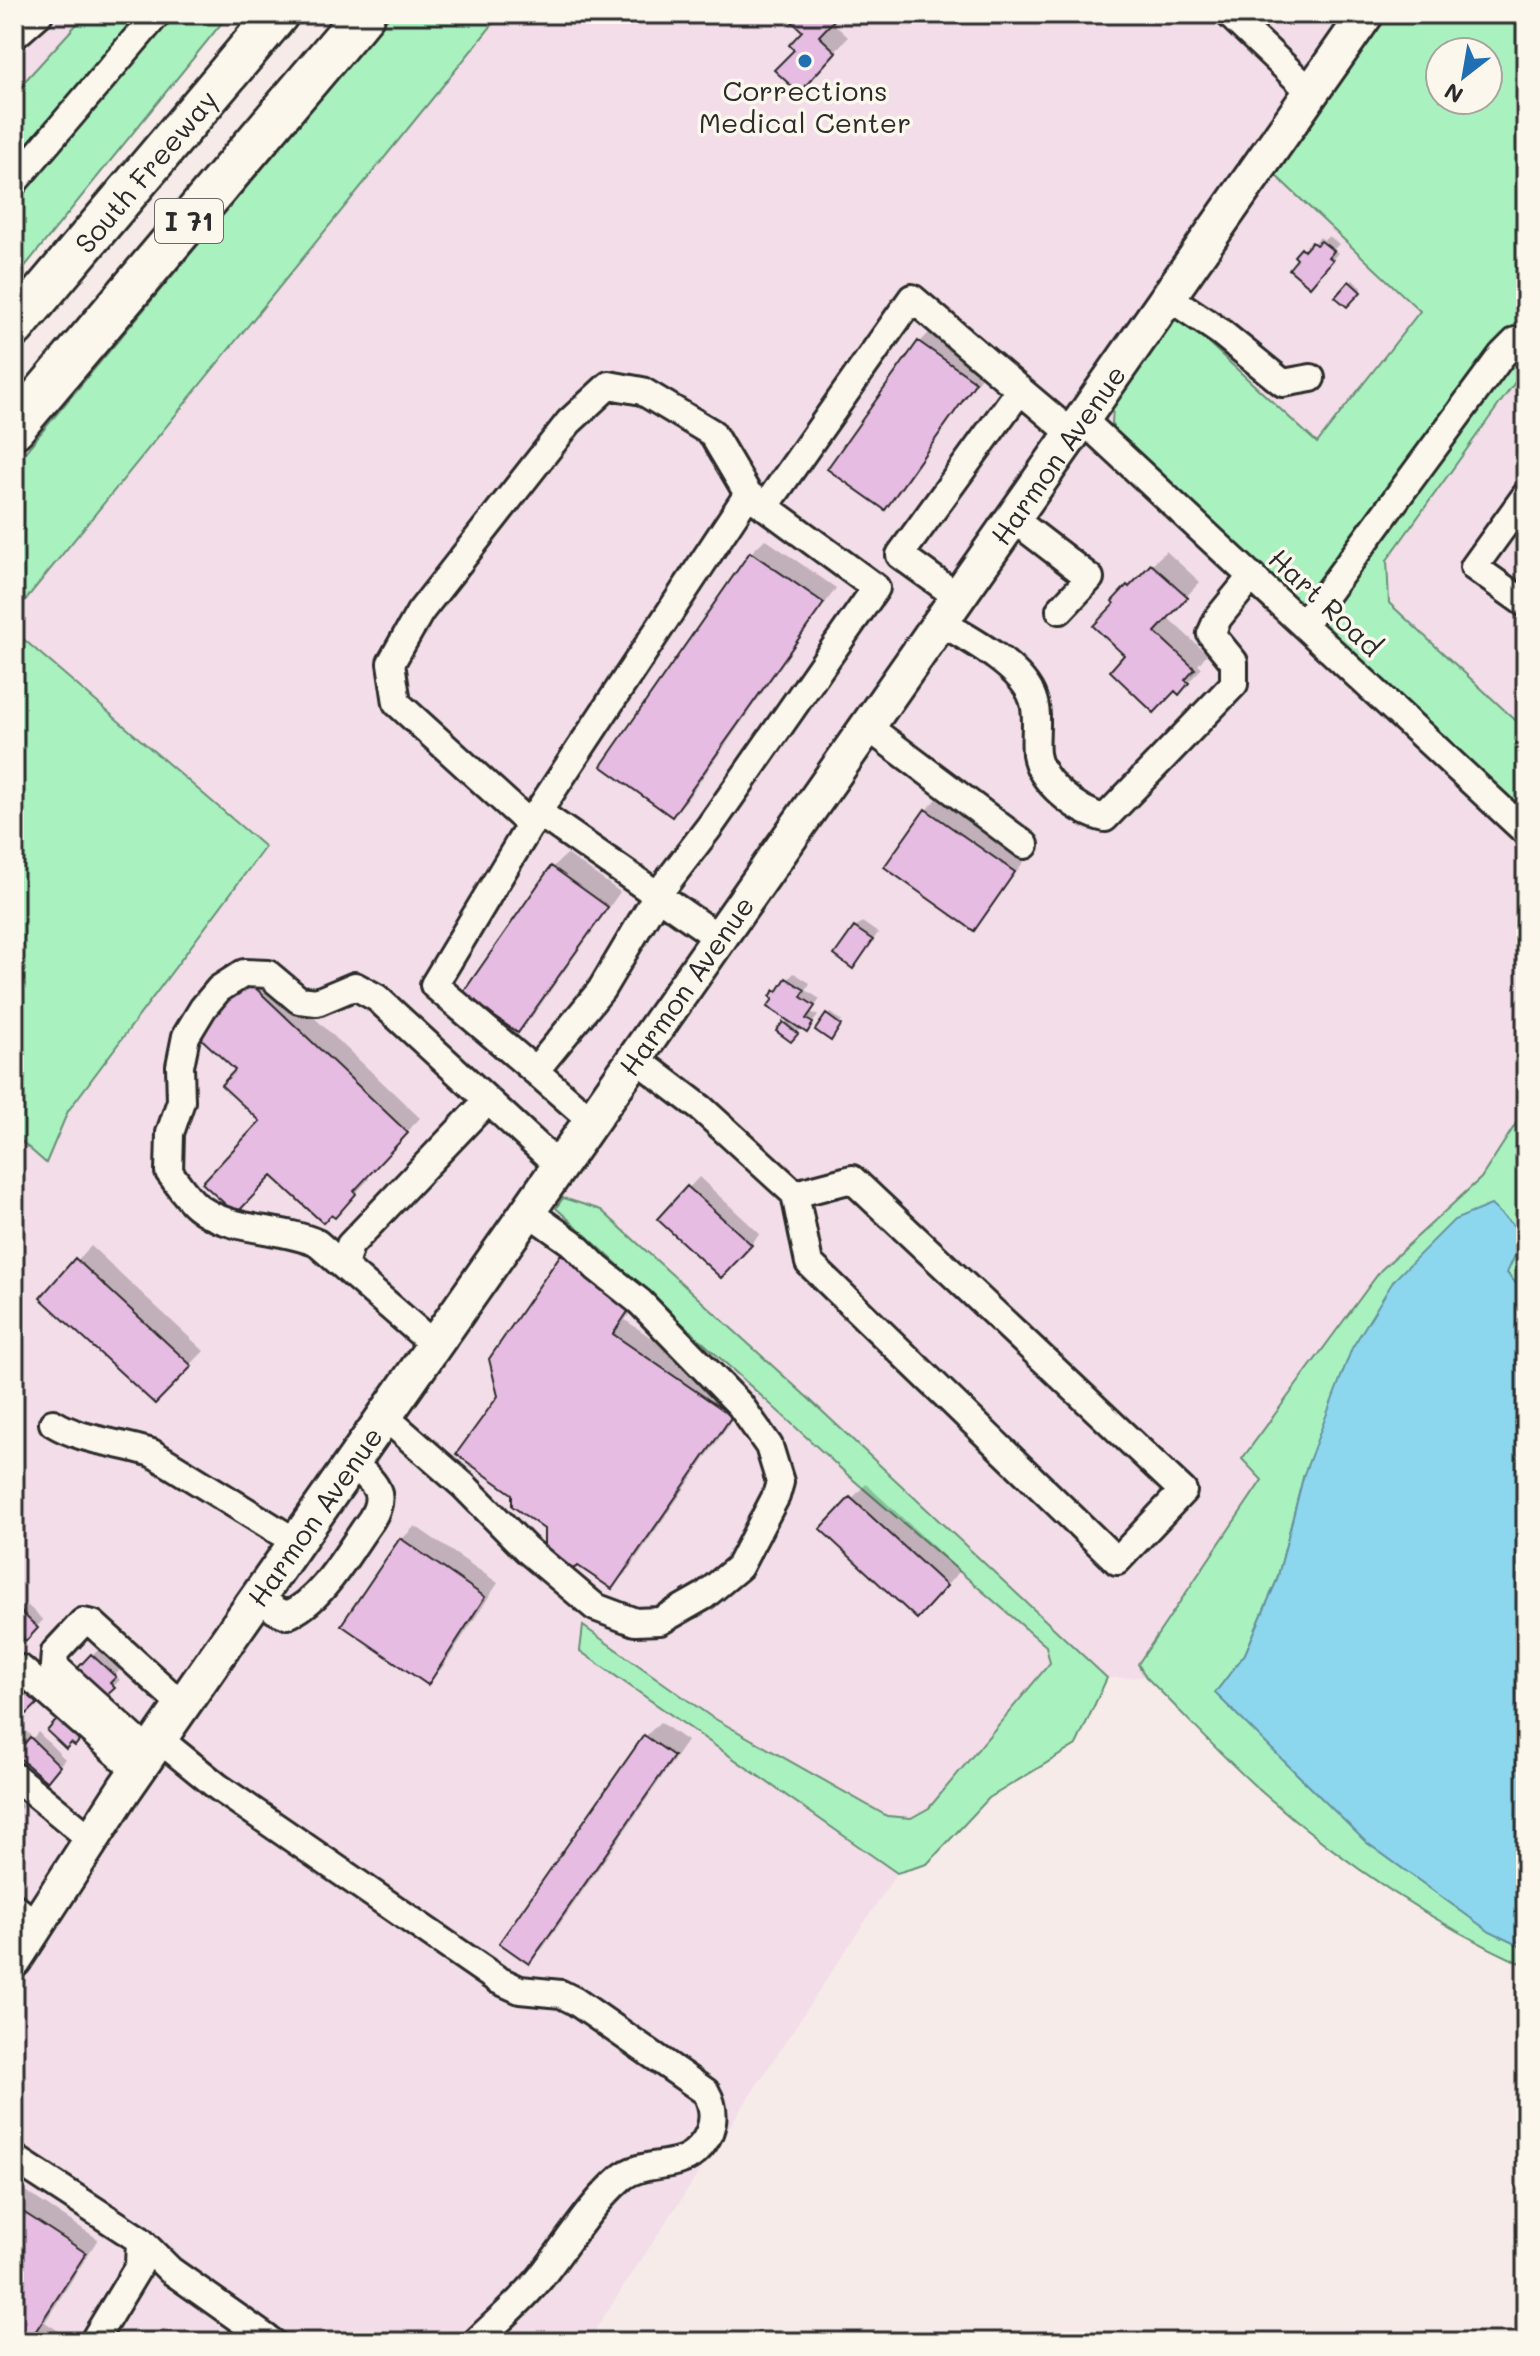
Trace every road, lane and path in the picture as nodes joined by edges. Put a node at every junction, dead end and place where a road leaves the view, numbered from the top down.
1 (39, 14) edge
2 (157, 14) edge
3 (278, 14) edge
4 (364, 14) edge
5 (1229, 14) edge
6 (1366, 14) edge
7 (14, 36) edge
8 (1311, 92) junction
9 (14, 182) edge
10 (1167, 296) junction
11 (14, 327) edge
12 (1526, 341) edge
13 (1311, 378) dead end
14 (1020, 390) junction
15 (1076, 426) junction
16 (14, 428) edge
17 (1526, 495) edge
18 (757, 501) junction
19 (1012, 518) junction
20 (900, 555) junction
21 (1252, 576) junction
22 (876, 588) junction
23 (1526, 604) edge
24 (949, 610) junction
25 (1060, 610) dead end
26 (1304, 624) junction
27 (868, 727) junction
28 (535, 818) junction
29 (1526, 832) edge
30 (1025, 845) dead end
31 (658, 894) junction
32 (719, 938) junction
33 (635, 1058) junction
34 (535, 1071) junction
35 (487, 1101) junction
36 (591, 1120) junction
37 (559, 1166) junction
38 (795, 1194) junction
39 (527, 1211) junction
40 (344, 1266) junction
41 (433, 1344) junction
42 (384, 1416) junction
43 (53, 1423) dead end
44 (352, 1462) junction
45 (296, 1542) junction
46 (259, 1595) junction
47 (21, 1669) dead end
48 (182, 1705) junction
49 (149, 1754) junction
50 (14, 1776) edge
51 (92, 1840) junction
52 (25, 1916) edge
53 (14, 1960) edge
54 (14, 2158) edge
55 (140, 2240) junction
56 (93, 2342) edge
57 (272, 2342) edge
58 (476, 2342) edge

1 - 7 street
2 - 9 street
3 - 11 highway, South Freeway / I 71
4 - 16 highway, I 71
5 - 8 street
6 - 8 main road, Harmon Avenue
8 - 10 main road, Harmon Avenue
10 - 13 street
10 - 15 main road, Harmon Avenue
12 - 26 street
14 - 15 street, Hart Road
14 - 18 street, Hart Road
14 - 20 street
15 - 19 main road, Harmon Avenue
15 - 21 street, Hart Road
17 - 23 street
18 - 22 street
18 - 28 street
18 - 28 street
19 - 24 main road, Harmon Avenue
19 - 25 street
20 - 22 street
20 - 24 street
21 - 24 street
21 - 26 street, Hart Road
22 - 31 street
24 - 27 main road, Harmon Avenue
26 - 29 street, Hart Road
27 - 30 street
27 - 32 main road, Harmon Avenue
28 - 31 street
28 - 34 street
31 - 32 street
31 - 34 street
32 - 33 main road, Harmon Avenue
33 - 36 main road, Harmon Avenue
33 - 38 street
34 - 36 street
35 - 37 street
35 - 40 street
35 - 40 street
36 - 37 main road, Harmon Avenue
37 - 39 main road, Harmon Avenue
38 - 38 street
39 - 41 main road, Harmon Avenue
39 - 42 street
40 - 41 street
41 - 42 main road, Harmon Avenue
42 - 44 main road, Harmon Avenue
43 - 45 street
44 - 45 main road, Harmon Avenue
44 - 46 street
45 - 46 main road, Harmon Avenue
46 - 48 main road, Harmon Avenue
47 - 49 street
48 - 49 main road, Harmon Avenue
48 - 49 street
49 - 51 main road, Harmon Avenue
49 - 58 street
50 - 51 street
51 - 52 main road, Harmon Avenue
52 - 53 main road, Harmon Avenue
54 - 55 street
55 - 56 street
55 - 57 street

